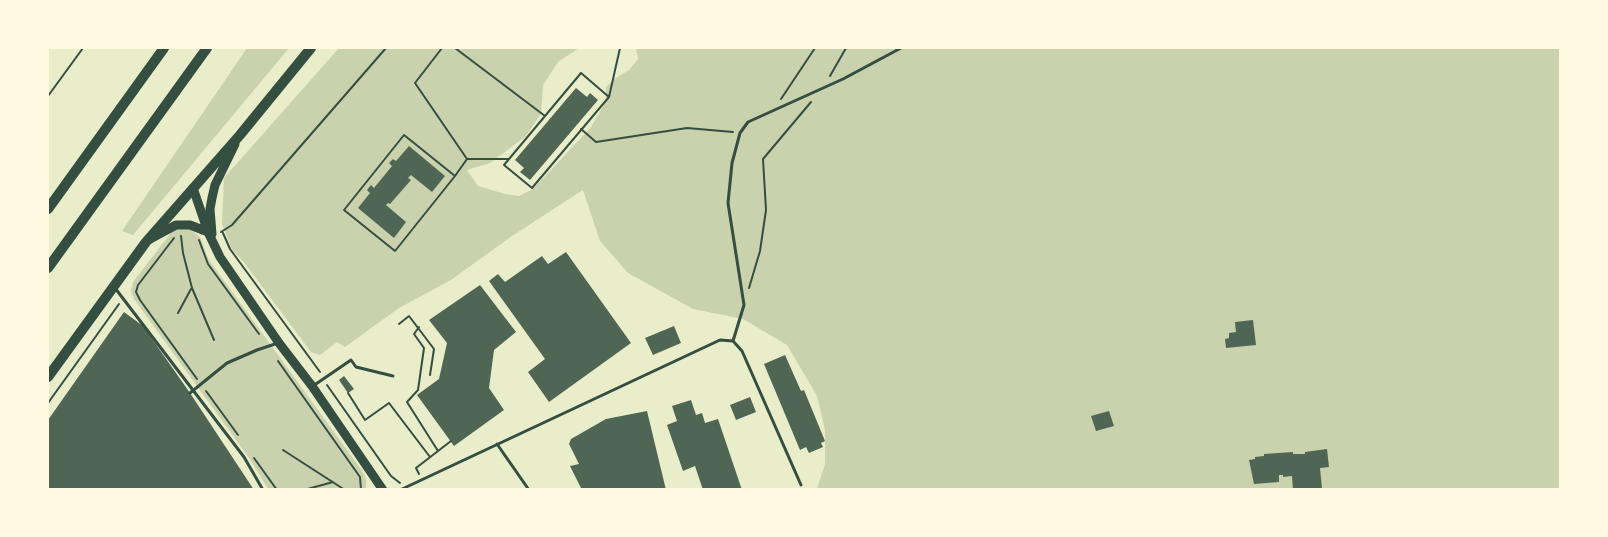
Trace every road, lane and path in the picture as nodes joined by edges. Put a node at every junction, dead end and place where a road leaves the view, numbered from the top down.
1 (83, 48) edge
2 (164, 48) edge
3 (207, 48) edge
4 (311, 48) edge
5 (386, 48) edge
6 (442, 48) edge
7 (455, 48) edge
8 (620, 48) edge
9 (815, 48) edge
10 (846, 48) edge
11 (900, 48) edge
12 (823, 88) junction
13 (48, 96) edge
14 (609, 96) junction
15 (811, 102) dead end
16 (772, 111) junction
17 (545, 116) junction
18 (581, 129) junction
19 (740, 133) junction
20 (240, 135) junction
21 (467, 159) junction
22 (509, 159) junction
23 (454, 176) junction
24 (193, 188) junction
25 (48, 209) edge
26 (181, 231) dead end
27 (208, 232) junction
28 (146, 242) junction
29 (213, 244) junction
30 (48, 268) edge
31 (113, 286) junction
32 (192, 288) junction
33 (123, 298) junction
34 (744, 305) junction
35 (178, 313) dead end
36 (399, 324) dead end
37 (419, 327) junction
38 (214, 340) dead end
39 (733, 341) junction
40 (279, 343) junction
41 (430, 375) dead end
42 (393, 376) dead end
43 (48, 377) edge
44 (323, 380) junction
45 (312, 386) junction
46 (194, 390) junction
47 (190, 393) dead end
48 (348, 393) dead end
49 (48, 403) edge
50 (451, 441) dead end
51 (497, 444) junction
52 (283, 450) dead end
53 (438, 451) junction
54 (430, 457) junction
55 (421, 478) junction
56 (334, 482) junction
57 (801, 485) dead end
58 (401, 489) edge
59 (263, 490) edge
60 (304, 490) edge
61 (345, 490) edge
62 (383, 490) edge
63 (529, 490) edge

1 - 13 path
2 - 25 main road
3 - 30 main road
4 - 20 main road
5 - 44 path
6 - 21 path
7 - 17 path
8 - 14 path
9 - 16 path
10 - 12 path
11 - 12 lane
12 - 16 lane
14 - 17 path
14 - 18 path
15 - 34 path
16 - 19 lane
17 - 22 path
18 - 19 path
18 - 22 path
19 - 34 lane
20 - 24 main road
20 - 29 street
21 - 22 path
21 - 23 path
23 - 23 path
24 - 27 street
24 - 28 main road
26 - 32 path
27 - 28 street
27 - 29 street
28 - 31 main road
29 - 40 street
31 - 33 lane
31 - 43 main road
32 - 35 path
32 - 38 path
33 - 46 lane
33 - 49 path
34 - 39 lane
36 - 37 path
37 - 41 path
37 - 53 path
39 - 51 lane
39 - 57 lane
40 - 45 street
40 - 46 lane
42 - 44 lane
44 - 45 lane
44 - 58 path
45 - 62 street
46 - 47 lane
46 - 59 lane
48 - 54 path
50 - 53 path
51 - 55 lane
51 - 63 lane
52 - 56 path
53 - 54 path
54 - 55 path
55 - 58 lane
56 - 60 path
56 - 61 path

